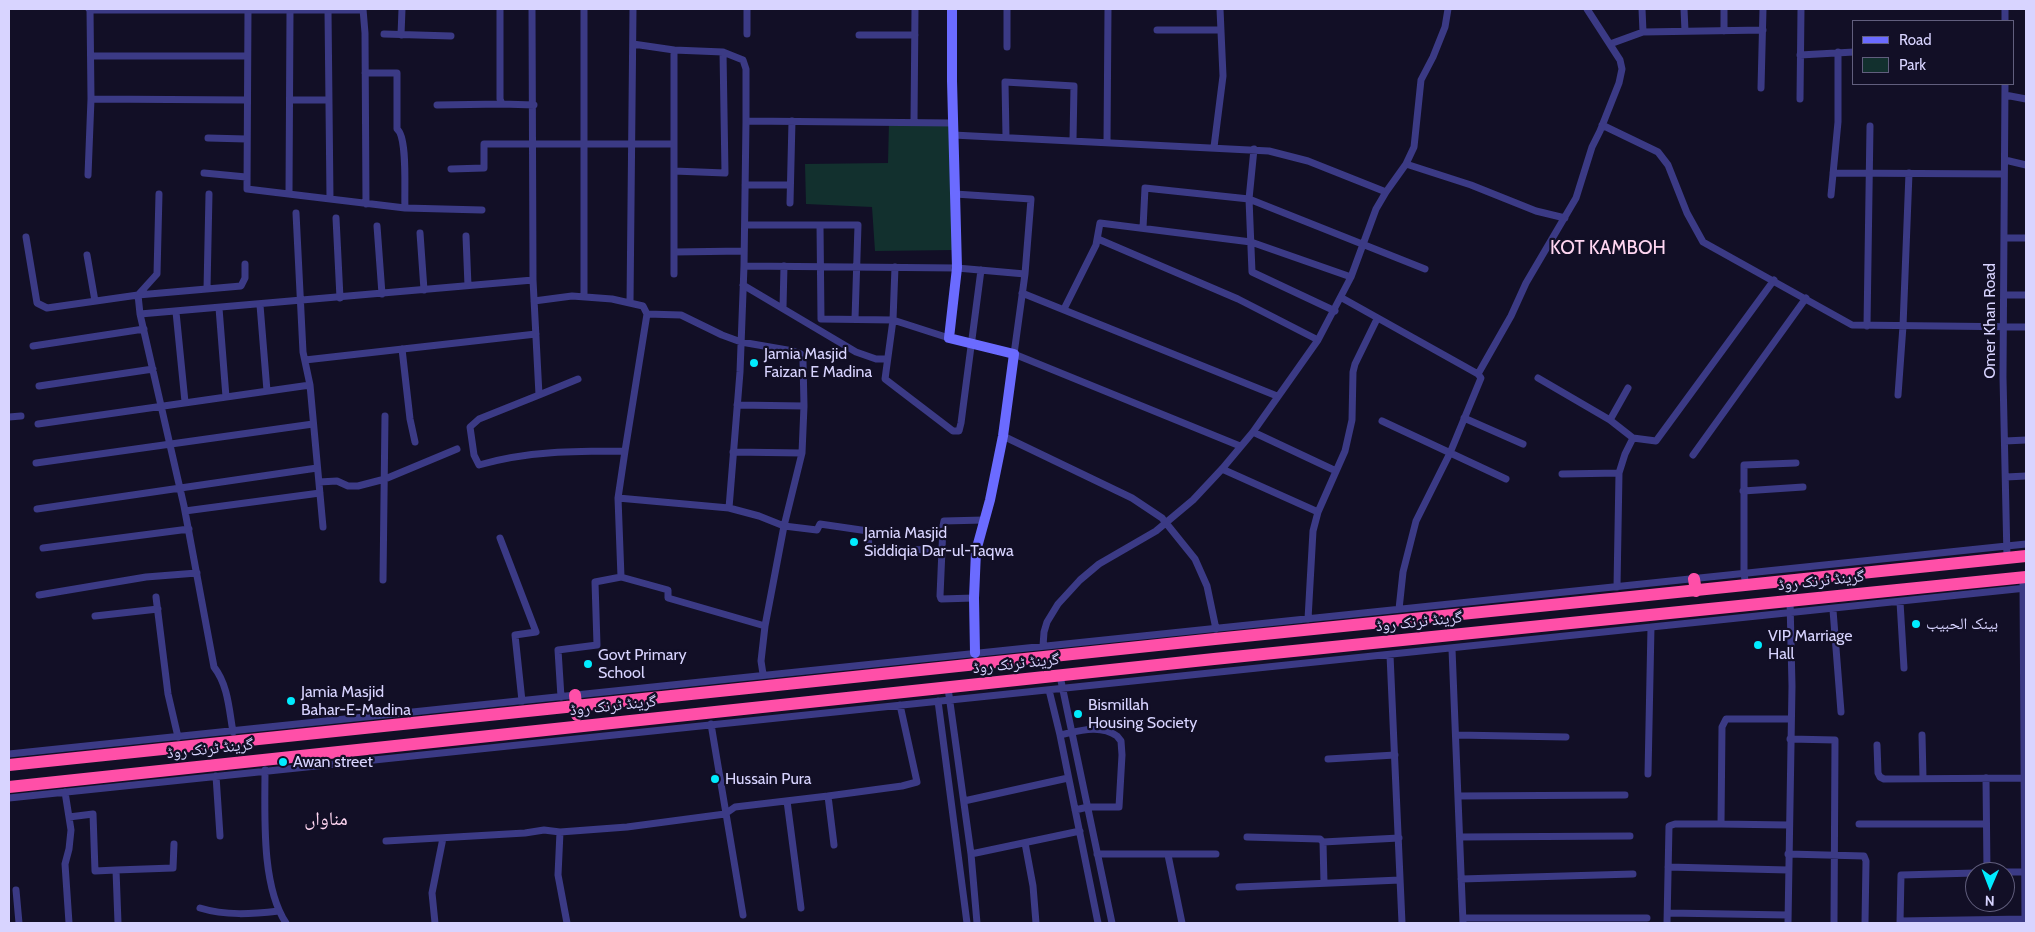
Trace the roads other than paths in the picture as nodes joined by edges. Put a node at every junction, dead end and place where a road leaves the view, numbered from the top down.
1 (90, 9) edge
2 (363, 9) edge
3 (402, 9) edge
4 (500, 9) edge
5 (532, 9) edge
6 (584, 9) edge
7 (633, 9) edge
8 (747, 9) edge
9 (915, 9) edge
10 (952, 9) edge
11 (1007, 9) edge
12 (1108, 9) edge
13 (1220, 9) edge
14 (1448, 9) edge
15 (1587, 9) edge
16 (1642, 9) edge
17 (1684, 9) edge
18 (1724, 9) edge
19 (1763, 9) edge
20 (1801, 9) edge
21 (134, 10) edge
22 (248, 10) edge
23 (328, 10) edge
24 (290, 11) junction
25 (1157, 30) dead end
26 (1221, 30) junction
27 (1763, 30) junction
28 (1685, 31) junction
29 (1724, 31) junction
30 (1643, 32) junction
31 (384, 34) dead end
32 (747, 34) dead end
33 (401, 35) junction
34 (859, 35) dead end
35 (915, 35) junction
36 (451, 36) dead end
37 (633, 44) junction
38 (1610, 44) junction
39 (1007, 47) dead end
40 (674, 50) junction
41 (723, 52) junction
42 (1838, 52) junction
43 (1852, 52) edge
44 (1800, 55) junction
45 (91, 56) junction
46 (247, 56) junction
47 (365, 73) junction
48 (2005, 85) edge
49 (1761, 88) dead end
50 (2005, 95) junction
51 (1800, 98) dead end
52 (91, 99) junction
53 (2026, 99) edge
54 (247, 100) junction
55 (290, 100) junction
56 (328, 100) junction
57 (502, 104) junction
58 (436, 105) dead end
59 (534, 105) junction
60 (746, 121) junction
61 (792, 121) junction
62 (914, 122) junction
63 (953, 123) junction
64 (1602, 125) junction
65 (1870, 126) dead end
66 (953, 135) junction
67 (1006, 137) junction
68 (208, 138) dead end
69 (246, 139) junction
70 (1073, 140) junction
71 (1107, 142) junction
72 (534, 144) junction
73 (584, 144) junction
74 (633, 144) junction
75 (674, 144) junction
76 (1214, 147) junction
77 (1254, 150) junction
78 (2005, 160) junction
79 (1406, 164) junction
80 (2026, 164) edge
81 (451, 169) dead end
82 (674, 171) junction
83 (204, 173) dead end
84 (1833, 173) junction
85 (1868, 173) junction
86 (1909, 173) junction
87 (2004, 174) junction
88 (88, 175) dead end
89 (246, 177) junction
90 (790, 185) junction
91 (745, 186) junction
92 (1386, 192) junction
93 (159, 194) dead end
94 (209, 194) dead end
95 (289, 194) junction
96 (955, 194) junction
97 (1831, 195) dead end
98 (330, 199) junction
99 (1249, 200) junction
100 (790, 203) dead end
101 (366, 204) junction
102 (404, 208) junction
103 (482, 210) dead end
104 (296, 213) dead end
105 (336, 218) dead end
106 (1565, 218) junction
107 (745, 225) junction
108 (820, 225) junction
109 (377, 226) dead end
110 (1143, 228) junction
111 (420, 234) dead end
112 (466, 236) dead end
113 (26, 237) dead end
114 (2004, 238) junction
115 (2026, 238) edge
116 (1098, 239) junction
117 (1251, 242) junction
118 (1363, 244) junction
119 (744, 251) junction
120 (674, 252) junction
121 (87, 255) dead end
122 (245, 264) dead end
123 (744, 266) junction
124 (784, 266) junction
125 (820, 266) junction
126 (857, 267) junction
127 (895, 267) junction
128 (957, 268) junction
129 (1425, 269) dead end
130 (981, 270) junction
131 (674, 274) dead end
132 (1025, 274) junction
133 (1351, 277) junction
134 (534, 280) junction
135 (1774, 280) junction
136 (743, 285) junction
137 (468, 286) junction
138 (207, 288) junction
139 (424, 290) junction
140 (1022, 292) junction
141 (382, 294) junction
142 (138, 295) junction
143 (2004, 295) junction
144 (2026, 295) edge
145 (584, 297) junction
146 (340, 298) junction
147 (1342, 298) junction
148 (1806, 298) junction
149 (94, 301) junction
150 (534, 301) junction
151 (300, 302) junction
152 (630, 303) junction
153 (260, 305) junction
154 (218, 308) junction
155 (783, 308) junction
156 (1064, 309) junction
157 (1335, 310) junction
158 (176, 312) junction
159 (140, 314) junction
160 (647, 314) junction
161 (1377, 318) junction
162 (855, 319) junction
163 (893, 320) junction
164 (1867, 326) junction
165 (1903, 326) junction
166 (2003, 327) junction
167 (2026, 327) edge
168 (144, 329) junction
169 (536, 334) junction
170 (949, 338) junction
171 (1318, 340) junction
172 (741, 342) junction
173 (972, 344) junction
174 (33, 346) dead end
175 (402, 349) junction
176 (1014, 354) junction
177 (887, 359) junction
178 (305, 360) junction
179 (153, 369) junction
180 (1478, 374) junction
181 (1538, 378) dead end
182 (578, 379) dead end
183 (310, 385) junction
184 (39, 386) dead end
185 (1628, 388) dead end
186 (267, 391) junction
187 (1898, 395) dead end
188 (226, 396) junction
189 (539, 396) junction
190 (1277, 396) junction
191 (185, 402) junction
192 (161, 405) junction
193 (737, 405) junction
194 (804, 406) junction
195 (20, 416) dead end
196 (385, 416) dead end
197 (9, 417) edge
198 (1464, 418) junction
199 (1610, 420) junction
200 (1382, 421) dead end
201 (38, 424) dead end
202 (313, 424) junction
203 (1253, 432) junction
204 (1003, 436) junction
205 (1633, 438) junction
206 (2026, 440) edge
207 (2005, 441) junction
208 (415, 442) dead end
209 (170, 444) junction
210 (1523, 444) dead end
211 (1240, 446) junction
212 (457, 449) dead end
213 (625, 451) junction
214 (733, 452) junction
215 (802, 453) junction
216 (1450, 453) junction
217 (1693, 455) dead end
218 (36, 463) dead end
219 (1796, 463) dead end
220 (317, 468) junction
221 (1222, 470) junction
222 (1336, 471) junction
223 (1619, 473) junction
224 (1562, 474) dead end
225 (2026, 476) edge
226 (2006, 477) junction
227 (385, 479) junction
228 (1506, 479) dead end
229 (319, 482) junction
230 (1803, 487) dead end
231 (180, 488) junction
232 (1743, 491) junction
233 (320, 493) junction
234 (618, 498) junction
235 (729, 508) junction
236 (37, 509) dead end
237 (185, 511) junction
238 (1318, 512) junction
239 (984, 520) junction
240 (1166, 523) junction
241 (784, 526) junction
242 (323, 527) dead end
243 (189, 529) junction
244 (500, 538) dead end
245 (2026, 544) edge
246 (43, 548) dead end
247 (942, 550) junction
248 (2007, 552) junction
249 (2026, 556) edge
250 (197, 573) junction
251 (621, 577) junction
252 (383, 580) dead end
253 (1745, 580) junction
254 (2025, 583) edge
255 (1695, 585) junction
256 (1617, 587) junction
257 (1720, 589) junction
258 (39, 595) dead end
259 (1595, 595) junction
260 (156, 597) dead end
261 (974, 598) junction
262 (1900, 602) junction
263 (1791, 607) junction
264 (1722, 608) junction
265 (158, 609) junction
266 (1399, 609) junction
267 (1833, 610) junction
268 (95, 616) dead end
269 (1308, 619) junction
270 (765, 626) junction
271 (1651, 627) junction
272 (1214, 634) junction
273 (1043, 646) junction
274 (1452, 649) junction
275 (1302, 650) junction
276 (975, 653) junction
277 (1390, 655) junction
278 (1214, 659) junction
279 (1184, 662) junction
280 (1303, 664) junction
281 (1904, 668) dead end
282 (763, 674) junction
283 (1186, 676) junction
284 (1061, 683) junction
285 (1049, 690) junction
286 (949, 694) junction
287 (561, 697) junction
288 (522, 701) junction
289 (576, 701) junction
290 (938, 701) junction
291 (900, 705) junction
292 (1841, 712) dead end
293 (1791, 719) junction
294 (711, 724) junction
295 (578, 725) junction
296 (233, 732) junction
297 (1072, 732) junction
298 (565, 733) junction
299 (1060, 735) junction
300 (1922, 735) dead end
301 (1456, 736) junction
302 (1566, 736) dead end
303 (178, 737) junction
304 (1790, 739) junction
305 (1877, 745) dead end
306 (9, 754) edge
307 (1395, 755) junction
308 (1328, 759) dead end
309 (295, 762) junction
310 (9, 766) edge
311 (228, 769) junction
312 (265, 770) junction
313 (1648, 774) dead end
314 (216, 776) junction
315 (1068, 778) junction
316 (1923, 778) junction
317 (1986, 778) junction
318 (2026, 778) edge
319 (9, 787) edge
320 (65, 792) junction
321 (1625, 795) dead end
322 (828, 796) junction
323 (1458, 796) junction
324 (9, 798) edge
325 (787, 801) junction
326 (964, 801) junction
327 (1088, 807) junction
328 (1075, 810) junction
329 (725, 814) junction
330 (69, 817) junction
331 (1721, 824) junction
332 (1859, 824) dead end
333 (1986, 824) junction
334 (1788, 825) junction
335 (1080, 831) junction
336 (560, 832) junction
337 (220, 836) dead end
338 (1630, 836) dead end
339 (1247, 837) dead end
340 (1460, 837) junction
341 (443, 838) junction
342 (1399, 838) junction
343 (386, 841) dead end
344 (1323, 842) junction
345 (1026, 843) junction
346 (174, 844) dead end
347 (834, 845) dead end
348 (971, 854) junction
349 (1097, 854) junction
350 (1216, 854) dead end
351 (1788, 854) junction
352 (1168, 855) junction
353 (1835, 856) junction
354 (1987, 862) edge
355 (1668, 868) junction
356 (116, 870) junction
357 (1788, 870) junction
358 (1965, 872) edge
359 (2025, 872) edge
360 (1633, 874) dead end
361 (1461, 879) junction
362 (1400, 880) junction
363 (1324, 883) junction
364 (1239, 887) dead end
365 (16, 890) dead end
366 (200, 908) dead end
367 (801, 908) dead end
368 (278, 911) junction
369 (1668, 913) junction
370 (743, 915) dead end
371 (1788, 915) junction
372 (1647, 918) dead end
373 (1463, 921) edge
374 (2025, 921) edge
375 (1900, 922) edge
376 (19, 923) edge
377 (69, 923) edge
378 (118, 923) edge
379 (286, 923) edge
380 (435, 923) edge
381 (567, 923) edge
382 (967, 923) edge
383 (977, 923) edge
384 (1036, 923) edge
385 (1098, 923) edge
386 (1112, 923) edge
387 (1182, 923) edge
388 (1402, 923) edge
389 (1667, 923) edge
390 (1788, 923) edge
391 (1834, 923) edge
392 (1865, 923) edge

1 - 21 street
1 - 45 street
2 - 23 street
2 - 47 street
3 - 33 street
4 - 57 street
5 - 59 street
6 - 73 street
7 - 37 street
8 - 32 street
9 - 35 street
10 - 63 street
11 - 39 street
12 - 71 street
13 - 26 street
14 - 79 street
15 - 38 street
16 - 30 street
17 - 28 street
18 - 29 street
19 - 27 street
20 - 44 street
21 - 22 street
22 - 24 street
22 - 46 street
23 - 24 street
23 - 56 street
24 - 55 street
25 - 26 street
26 - 76 street
27 - 29 street
27 - 49 street
28 - 29 street
28 - 30 street
30 - 38 street
31 - 33 street
33 - 36 street
34 - 35 street
35 - 62 street
37 - 40 street
37 - 74 street
38 - 64 street
40 - 41 street
40 - 75 street
41 - 60 street
41 - 82 street
42 - 43 street
42 - 44 street
42 - 84 street
44 - 51 street
45 - 46 street
45 - 52 street
46 - 54 street
47 - 101 street
47 - 102 street
48 - 50 street, Omer Khan Road
50 - 53 street
50 - 78 street, Omer Khan Road
52 - 54 street
52 - 88 street
54 - 69 street
55 - 56 street
55 - 95 street
56 - 98 street
57 - 58 street
57 - 59 street
59 - 72 street
60 - 61 street
60 - 91 street
61 - 62 street
61 - 90 street
62 - 63 street
63 - 66 street
64 - 106 street
64 - 135 street
65 - 85 street
66 - 67 street
66 - 96 street
67 - 70 street
67 - 70 street
68 - 69 street
69 - 89 street
70 - 71 street
71 - 76 street
72 - 73 street
72 - 81 street
72 - 134 street
73 - 74 street
73 - 145 street
74 - 75 street
74 - 152 street
75 - 82 street
76 - 77 street
77 - 92 street
77 - 99 street
78 - 80 street
78 - 87 street, Omer Khan Road
79 - 92 street
79 - 106 street
82 - 120 street
83 - 89 street
84 - 85 street
84 - 97 street
85 - 86 street
85 - 164 street
86 - 87 street
86 - 165 street
87 - 114 street, Omer Khan Road
89 - 95 street
90 - 91 street
90 - 100 street
91 - 107 street
92 - 118 street
93 - 142 street
94 - 138 street
95 - 98 street
96 - 128 street
96 - 132 street
98 - 101 street
99 - 110 street
99 - 117 street
99 - 118 street
101 - 102 street
102 - 103 street
104 - 151 street
105 - 146 street
106 - 180 street
107 - 108 street
107 - 119 street
108 - 125 street
108 - 126 street
109 - 141 street
110 - 116 street
110 - 117 street
111 - 139 street
112 - 137 street
113 - 149 street
114 - 115 street
114 - 143 street, Omer Khan Road
116 - 156 street
116 - 171 street
117 - 133 street
117 - 157 street
118 - 129 street
118 - 133 street
119 - 120 street
119 - 123 street
120 - 131 street
121 - 149 street
122 - 138 street
123 - 124 street
123 - 136 street
124 - 125 street
124 - 155 street
125 - 126 street
125 - 162 street
126 - 127 street
126 - 162 street
127 - 128 street
127 - 163 street
128 - 130 street
128 - 170 street
130 - 132 street
130 - 173 street
132 - 140 street
133 - 147 street
134 - 137 street
134 - 150 street
135 - 148 street
135 - 205 street
136 - 155 street
136 - 172 street
137 - 139 street
138 - 142 street
139 - 141 street
140 - 156 street
140 - 176 street
141 - 146 street
142 - 149 street
142 - 159 street
143 - 144 street
143 - 166 street, Omer Khan Road
145 - 150 street
145 - 152 street
146 - 151 street
147 - 157 street
147 - 161 street
148 - 164 street
148 - 217 street
150 - 169 street
151 - 153 street
151 - 178 street
152 - 160 street
153 - 154 street
153 - 186 street
154 - 158 street
154 - 188 street
155 - 177 street
156 - 190 street
157 - 171 street
158 - 159 street
158 - 191 street
159 - 168 street
160 - 172 street
160 - 213 street
161 - 180 street
161 - 222 street
162 - 163 street
163 - 170 street
163 - 177 street
164 - 165 street
165 - 166 street
165 - 187 street
166 - 167 street
166 - 207 street, Omer Khan Road
168 - 174 street
168 - 179 street
169 - 175 street
169 - 189 street
170 - 173 street
171 - 190 street
172 - 193 street
172 - 194 street
173 - 176 street
173 - 177 street
175 - 178 street
175 - 208 street
176 - 204 street
176 - 211 street
178 - 183 street
179 - 184 street
179 - 192 street
180 - 198 street
181 - 199 street
182 - 189 street
183 - 186 street
183 - 202 street
185 - 199 street
186 - 188 street
188 - 191 street
189 - 213 street
190 - 203 street
191 - 192 street
192 - 201 street
192 - 209 street
193 - 194 street
193 - 214 street
194 - 215 street
195 - 197 street
196 - 227 street
198 - 210 street
198 - 216 street
199 - 205 street
200 - 216 street
202 - 209 street
202 - 220 street
203 - 211 street
203 - 222 street
204 - 239 street
204 - 240 street
205 - 223 street
206 - 207 street
207 - 226 street, Omer Khan Road
209 - 218 street
209 - 231 street
211 - 221 street
212 - 227 street
213 - 234 street
214 - 215 street
214 - 235 street
215 - 241 street
216 - 228 street
216 - 266 street
219 - 232 street
220 - 229 street
220 - 231 street
221 - 238 street
221 - 240 street
222 - 238 street
223 - 224 street
223 - 256 street
225 - 226 street
226 - 248 street, Omer Khan Road
227 - 229 street
227 - 252 street
229 - 233 street
230 - 232 street
231 - 236 street
231 - 237 street
232 - 253 street
233 - 237 street
233 - 242 street
234 - 235 street
234 - 251 street
235 - 241 street
237 - 243 street
238 - 269 street
239 - 247 street
239 - 261 street
240 - 272 street
240 - 273 street
241 - 247 street
241 - 270 street
243 - 246 street
243 - 250 street
244 - 288 street
245 - 248 street
247 - 261 street
248 - 249 highway, گرینڈ ٹرنک روڈ
248 - 253 highway, گرینڈ ٹرنک روڈ
250 - 258 street
250 - 296 street
251 - 270 street
251 - 287 street
253 - 255 street
253 - 257 highway, گرینڈ ٹرنک روڈ
254 - 262 street
254 - 263 highway, گرینڈ ٹرنک روڈ
254 - 318 street
255 - 256 street
255 - 257 highway, گرینڈ ٹرنک روڈ
255 - 259 highway, گرینڈ ٹرنک روڈ
256 - 259 street
257 - 264 highway
259 - 266 street
259 - 272 highway, گرینڈ ٹرنک روڈ
260 - 265 street
261 - 276 street
262 - 267 street
262 - 281 street
263 - 264 highway, گرینڈ ٹرنک روڈ
263 - 267 street
263 - 271 street
263 - 293 street
264 - 275 highway, گرینڈ ٹرنک روڈ
265 - 268 street
265 - 303 street
266 - 269 street
267 - 292 street
269 - 272 street
270 - 282 street
271 - 274 street
271 - 313 street
272 - 273 street
272 - 278 highway
272 - 289 highway, گرینڈ ٹرنک روڈ
273 - 276 street
274 - 277 street
274 - 301 street
275 - 278 highway, گرینڈ ٹرنک روڈ
275 - 280 street
276 - 282 street
277 - 280 street
277 - 307 street
278 - 279 highway, گرینڈ ٹرنک روڈ
279 - 283 street
279 - 284 highway, گرینڈ ٹرنک روڈ
280 - 283 street
282 - 289 street
283 - 284 street
284 - 285 street
284 - 286 highway, گرینڈ ٹرنک روڈ
284 - 297 street
285 - 286 street
285 - 299 street
286 - 290 street
286 - 295 highway, گرینڈ ٹرنک روڈ
286 - 326 street
287 - 288 street
287 - 289 street
288 - 296 street
289 - 295 highway
289 - 310 highway, گرینڈ ٹرنک روڈ
290 - 291 street
290 - 382 street
291 - 294 street
291 - 322 street
293 - 304 street
293 - 331 street
294 - 298 street
294 - 329 street
295 - 298 highway, گرینڈ ٹرنک روڈ
296 - 303 street
297 - 299 street
297 - 327 street
297 - 327 street
298 - 309 highway, گرینڈ ٹرنک روڈ
299 - 315 street
300 - 316 street
301 - 302 street
301 - 323 street
303 - 306 street
304 - 334 street
304 - 353 street
305 - 316 street
307 - 308 street
307 - 342 street
309 - 311 highway, گرینڈ ٹرنک روڈ
309 - 312 street
311 - 312 street
311 - 314 street
311 - 319 highway, گرینڈ ٹرنک روڈ
312 - 368 street
314 - 320 street
314 - 337 street
315 - 326 street
315 - 328 street
316 - 317 street
317 - 318 street
317 - 333 street
318 - 359 street
320 - 324 street
320 - 330 street
321 - 323 street
322 - 325 street
322 - 347 street
323 - 340 street
325 - 329 street
325 - 367 street
326 - 348 street
327 - 328 street
327 - 349 street
328 - 335 street
329 - 336 street
329 - 370 street
330 - 356 street
330 - 377 street
331 - 334 street
331 - 355 street
332 - 333 street
333 - 354 street
334 - 351 street
335 - 345 street
335 - 385 street
336 - 341 street
336 - 381 street
338 - 340 street
339 - 344 street
340 - 361 street
341 - 343 street
341 - 380 street
342 - 344 street
342 - 362 street
344 - 363 street
345 - 348 street
345 - 384 street
346 - 356 street
348 - 383 street
349 - 352 street
349 - 386 street
350 - 352 street
351 - 353 street
351 - 357 street
352 - 387 street
353 - 391 street
353 - 392 street
355 - 357 street
355 - 369 street
356 - 378 street
357 - 371 street
358 - 375 street
359 - 374 street
360 - 361 street
361 - 373 street
362 - 363 street
362 - 388 street
363 - 364 street
365 - 376 street
366 - 368 street
368 - 379 street
369 - 371 street
369 - 389 street
371 - 390 street
372 - 373 street
374 - 375 street

